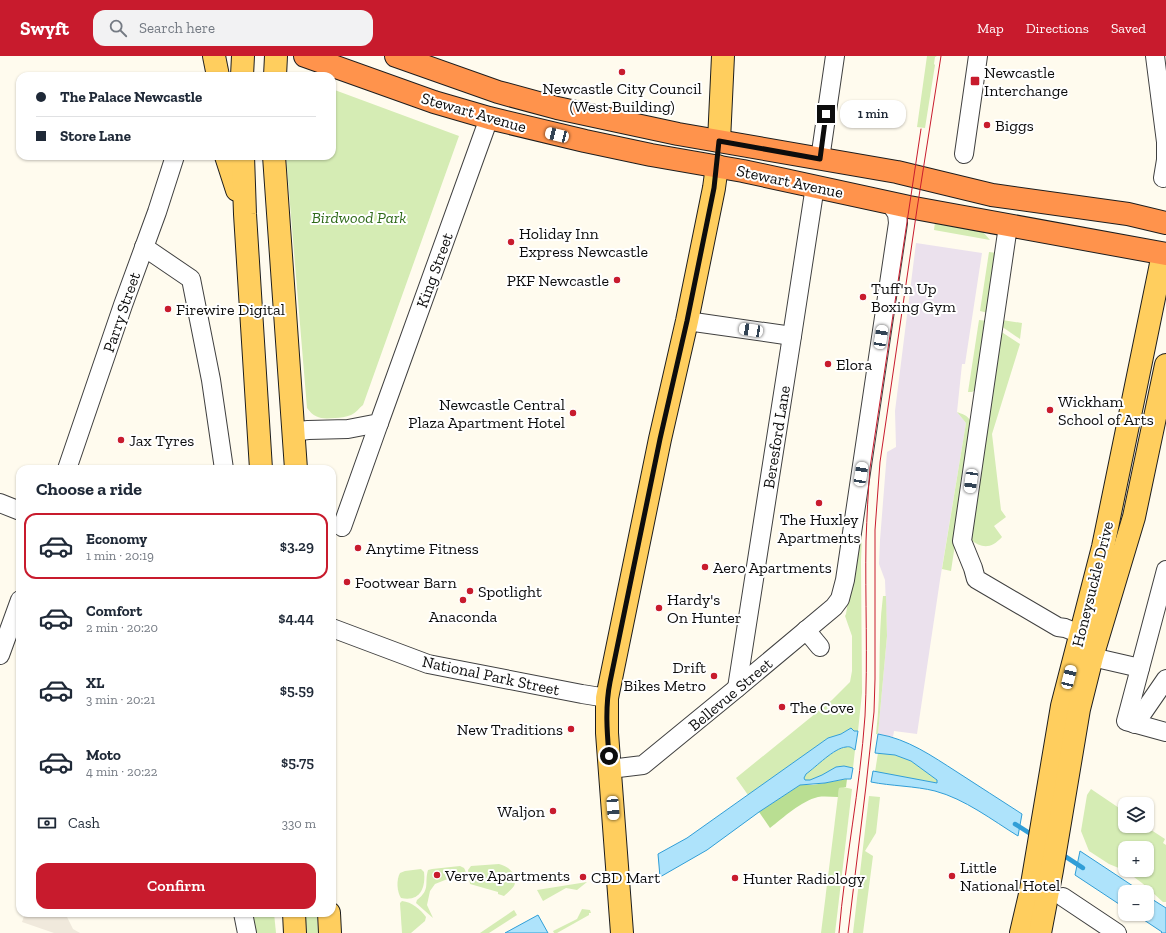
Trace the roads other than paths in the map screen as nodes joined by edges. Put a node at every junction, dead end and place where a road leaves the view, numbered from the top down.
1 (214, 56) edge
2 (243, 56) edge
3 (276, 56) edge
4 (305, 56) edge
5 (396, 56) edge
6 (723, 56) edge
7 (834, 56) edge
8 (978, 56) edge
9 (1155, 56) edge
10 (217, 72) edge
11 (242, 72) edge
12 (275, 72) edge
13 (489, 118) junction
14 (719, 141) junction
15 (964, 154) dead end
16 (820, 159) junction
17 (174, 160) edge
18 (227, 160) edge
19 (243, 160) edge
20 (274, 160) edge
21 (717, 166) junction
22 (1165, 166) edge
23 (814, 186) junction
24 (890, 203) junction
25 (245, 214) junction
26 (1166, 223) edge
27 (1008, 226) junction
28 (144, 247) junction
29 (1165, 248) edge
30 (687, 321) junction
31 (792, 336) junction
32 (1166, 365) edge
33 (379, 423) junction
34 (293, 432) junction
35 (68, 465) edge
36 (223, 465) edge
37 (261, 465) edge
38 (296, 465) edge
39 (0, 503) edge
40 (16, 509) edge
41 (342, 527) dead end
42 (1166, 570) edge
43 (16, 611) edge
44 (336, 630) edge
45 (806, 630) junction
46 (1080, 634) junction
47 (820, 647) dead end
48 (0, 655) edge
49 (1092, 657) junction
50 (1140, 668) junction
51 (1166, 679) edge
52 (737, 688) junction
53 (607, 698) junction
54 (1135, 724) junction
55 (1166, 732) edge
56 (610, 768) junction
57 (1051, 825) junction
58 (1044, 865) junction
59 (1063, 897) dead end
60 (244, 917) edge
61 (294, 917) edge
62 (329, 917) edge
63 (247, 933) edge
64 (295, 933) edge
65 (330, 933) edge
66 (622, 933) edge
67 (1022, 933) edge
68 (1040, 933) edge
69 (1117, 933) edge

1 - 10 main road
2 - 11 main road
3 - 12 main road
4 - 13 highway, Stewart Avenue
5 - 14 highway, Stewart Avenue
6 - 14 main road
7 - 16 street
8 - 15 street
9 - 22 street
13 - 21 highway, Stewart Avenue
13 - 33 street, King Street
14 - 16 highway, Stewart Avenue
14 - 21 highway
16 - 26 highway, Stewart Avenue
17 - 28 street, Parry Street
18 - 25 main road
19 - 25 main road
20 - 34 main road
21 - 23 highway, Stewart Avenue
21 - 30 main road
23 - 24 highway, Stewart Avenue
23 - 31 street, Beresford Lane
24 - 27 highway, Stewart Avenue
24 - 45 street, Bellevue Street
25 - 37 main road
27 - 29 highway, Stewart Avenue
27 - 46 street
28 - 35 street, Parry Street
28 - 36 street
29 - 46 main road, Honeysuckle Drive
30 - 31 street
30 - 53 main road
31 - 52 street, Beresford Lane
32 - 49 main road, Honeysuckle Drive
33 - 34 street
33 - 41 street, King Street
34 - 38 main road
39 - 40 street
42 - 50 street
43 - 48 street
44 - 53 street, National Park Street
45 - 47 street
45 - 52 street, Bellevue Street
46 - 57 main road, Honeysuckle Drive
49 - 50 street
49 - 57 main road, Honeysuckle Drive
50 - 54 street
51 - 54 street
52 - 56 street, Bellevue Street
53 - 56 main road
54 - 55 street
56 - 66 main road
57 - 58 main road, Honeysuckle Drive
58 - 67 main road, Honeysuckle Drive
58 - 68 main road, Honeysuckle Drive
59 - 69 street
60 - 63 street
61 - 64 main road
62 - 65 main road

